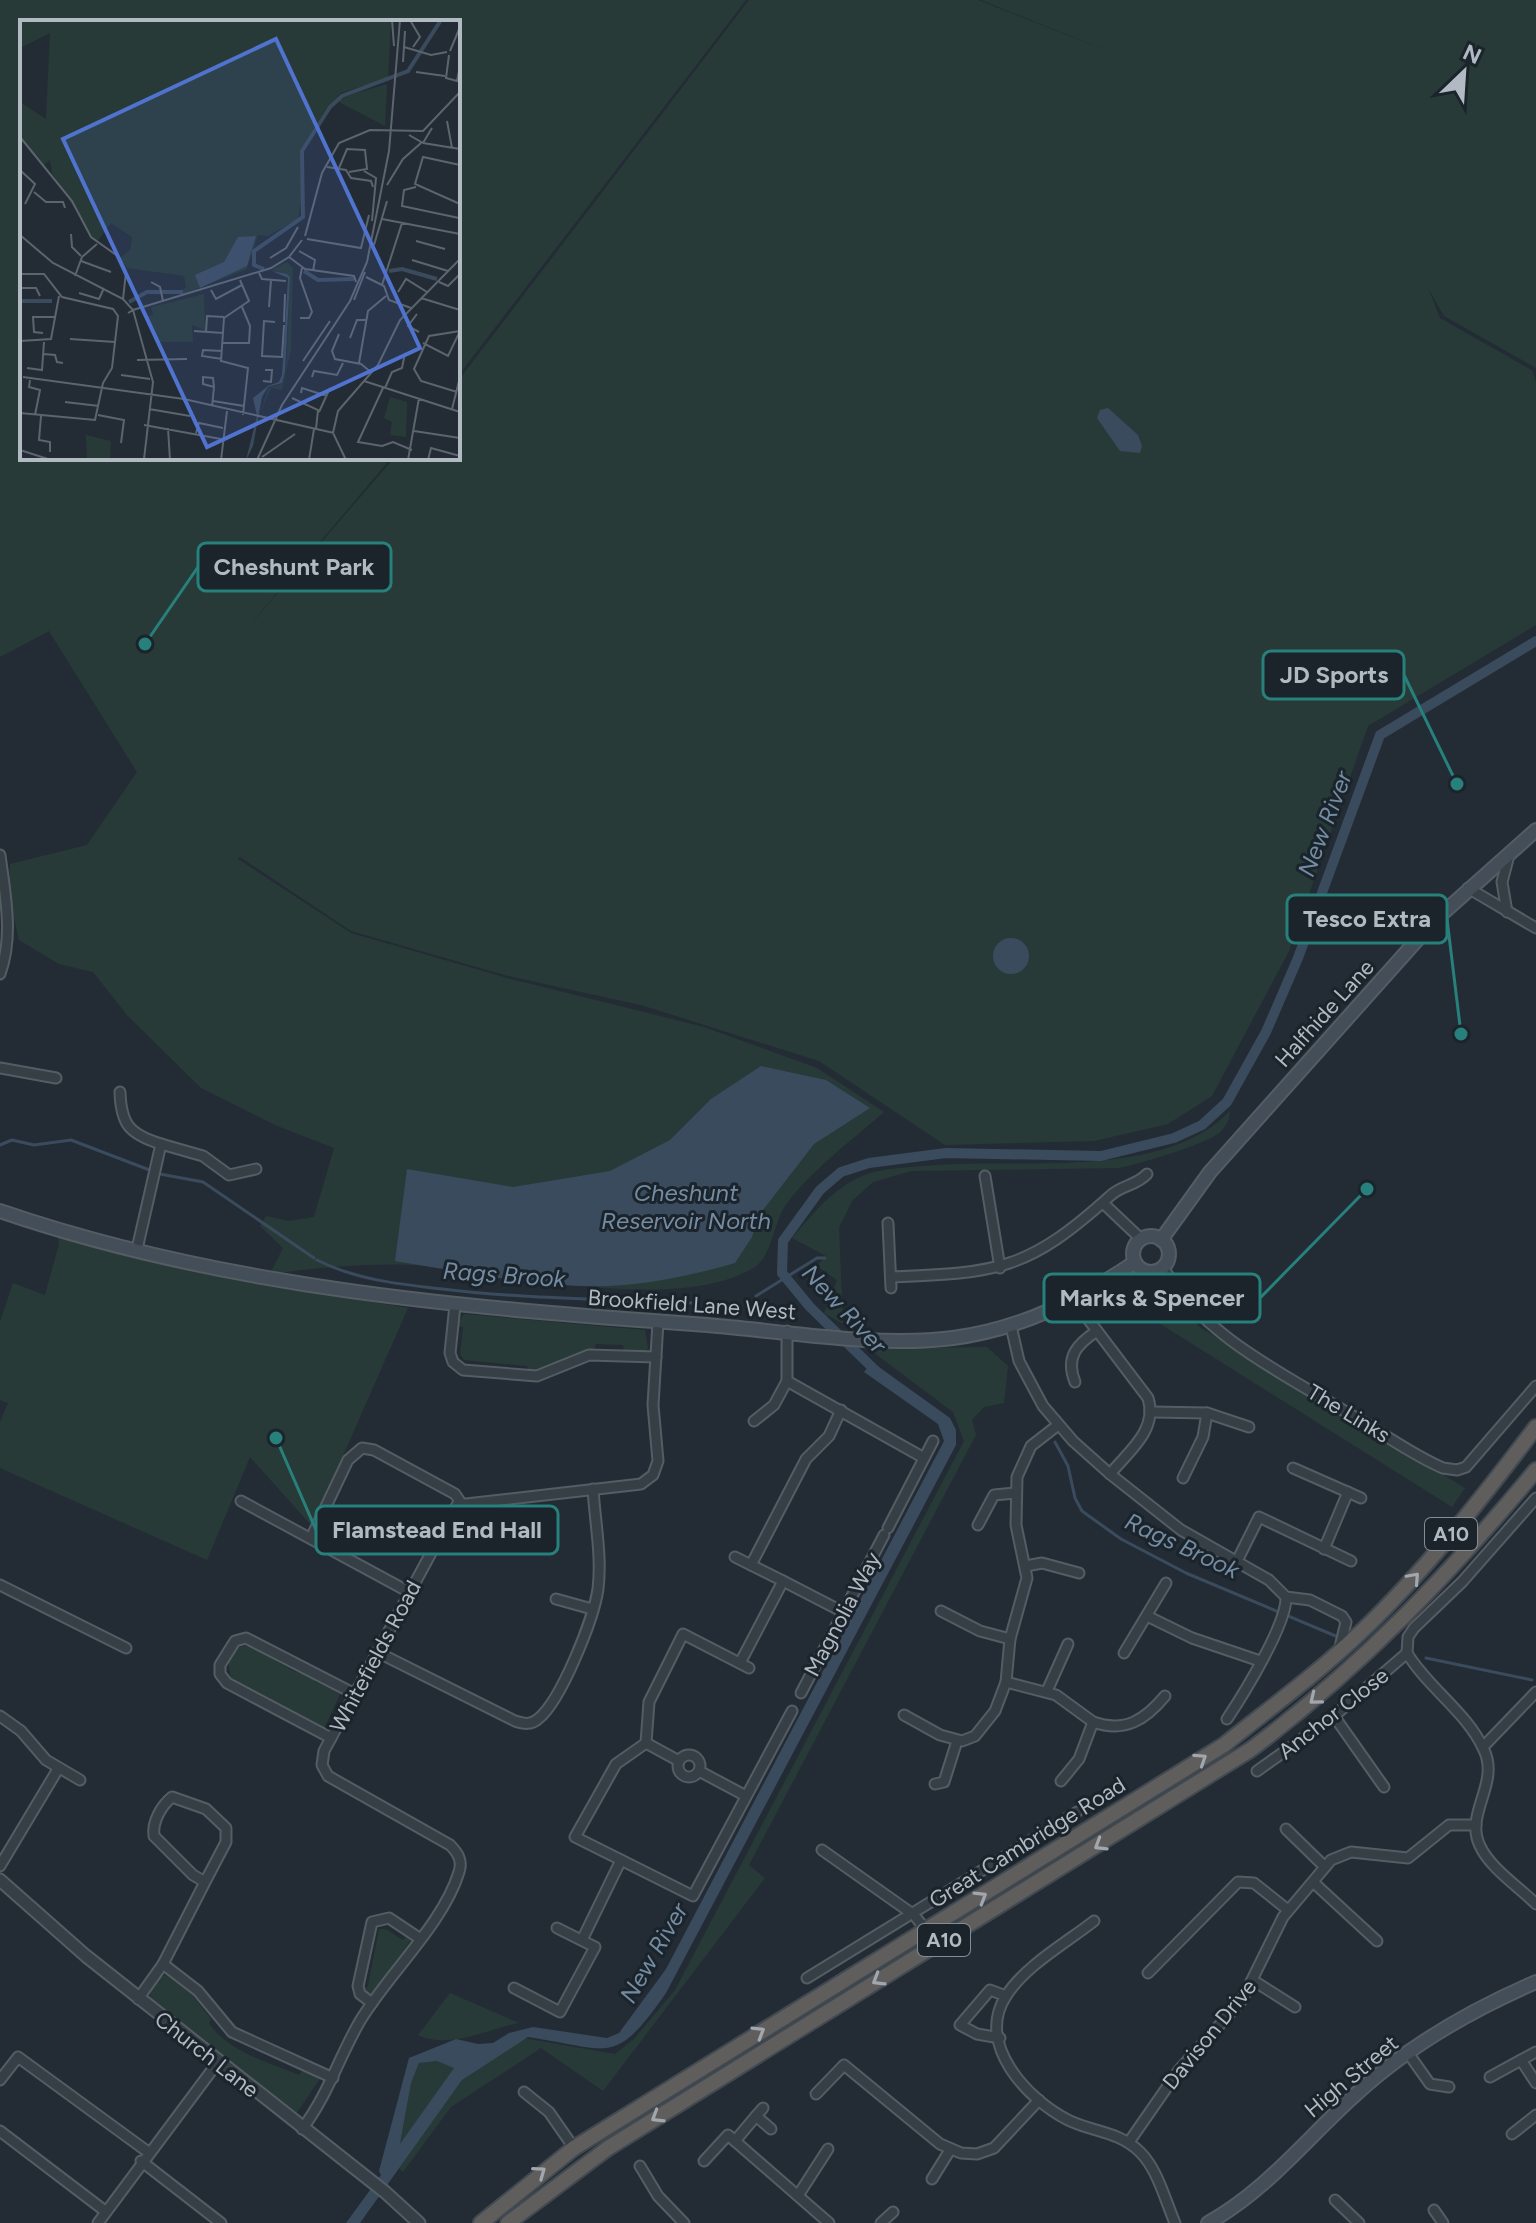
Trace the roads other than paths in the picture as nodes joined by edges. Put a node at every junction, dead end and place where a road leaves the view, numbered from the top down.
1 (1536, 830) edge
2 (1509, 851) junction
3 (0, 855) edge
4 (1468, 888) junction
5 (1507, 912) junction
6 (1536, 928) edge
7 (0, 974) edge
8 (0, 1068) edge
9 (56, 1078) dead end
10 (120, 1092) dead end
11 (161, 1144) junction
12 (256, 1169) dead end
13 (1147, 1174) dead end
14 (985, 1176) dead end
15 (1103, 1203) junction
16 (0, 1211) edge
17 (888, 1223) dead end
18 (1141, 1239) junction
19 (1161, 1240) junction
20 (137, 1249) junction
21 (1135, 1262) junction
22 (1163, 1267) junction
23 (1000, 1268) junction
24 (455, 1305) junction
25 (1085, 1315) dead end
26 (658, 1322) junction
27 (1011, 1326) junction
28 (787, 1331) junction
29 (1097, 1331) junction
30 (656, 1357) junction
31 (787, 1381) junction
32 (1075, 1382) dead end
33 (1536, 1386) edge
34 (841, 1410) junction
35 (1153, 1412) junction
36 (1207, 1413) junction
37 (754, 1421) dead end
38 (1058, 1425) junction
39 (1249, 1427) dead end
40 (1536, 1427) edge
41 (933, 1441) dead end
42 (924, 1458) junction
43 (1293, 1468) dead end
44 (1536, 1470) edge
45 (1110, 1474) junction
46 (1183, 1478) dead end
47 (593, 1489) junction
48 (1348, 1492) junction
49 (1015, 1493) junction
50 (1361, 1498) dead end
51 (1536, 1498) edge
52 (241, 1501) dead end
53 (461, 1503) junction
54 (978, 1525) dead end
55 (311, 1538) junction
56 (1324, 1549) junction
57 (735, 1557) dead end
58 (1351, 1561) dead end
59 (1236, 1563) junction
60 (751, 1565) junction
61 (1026, 1566) junction
62 (1079, 1573) dead end
63 (783, 1581) junction
64 (1166, 1583) dead end
65 (0, 1585) edge
66 (409, 1592) junction
67 (556, 1599) dead end
68 (1286, 1602) junction
69 (592, 1609) junction
70 (941, 1611) dead end
71 (843, 1612) junction
72 (1147, 1616) junction
73 (1010, 1639) junction
74 (1068, 1644) dead end
75 (126, 1648) dead end
76 (377, 1652) junction
77 (1124, 1653) dead end
78 (1407, 1653) junction
79 (1337, 1654) junction
80 (1260, 1661) junction
81 (1006, 1682) junction
82 (1047, 1691) junction
83 (1536, 1692) edge
84 (801, 1693) dead end
85 (355, 1694) junction
86 (1165, 1696) dead end
87 (792, 1711) dead end
88 (904, 1715) dead end
89 (0, 1716) edge
90 (1334, 1716) junction
91 (1227, 1719) dead end
92 (1093, 1722) junction
93 (331, 1738) junction
94 (957, 1741) junction
95 (646, 1743) junction
96 (1483, 1747) junction
97 (58, 1769) junction
98 (1257, 1771) dead end
99 (80, 1780) dead end
100 (1061, 1781) dead end
101 (935, 1784) dead end
102 (1384, 1787) dead end
103 (746, 1796) junction
104 (1077, 1812) dead end
105 (1476, 1825) junction
106 (1286, 1829) dead end
107 (822, 1850) dead end
108 (621, 1860) junction
109 (0, 1866) edge
110 (1325, 1867) junction
111 (0, 1880) edge
112 (205, 1882) junction
113 (1313, 1882) junction
114 (1536, 1904) edge
115 (1288, 1910) junction
116 (914, 1915) junction
117 (1094, 1921) dead end
118 (557, 1928) dead end
119 (926, 1930) junction
120 (419, 1938) junction
121 (582, 1940) junction
122 (1377, 1941) dead end
123 (163, 1964) junction
124 (1148, 1973) dead end
125 (807, 1978) dead end
126 (1254, 1981) junction
127 (1535, 1984) edge
128 (514, 1988) dead end
129 (1006, 1996) junction
130 (138, 1999) junction
131 (372, 2003) junction
132 (1295, 2007) dead end
133 (1000, 2038) junction
134 (1536, 2052) edge
135 (1408, 2053) junction
136 (1521, 2060) junction
137 (218, 2062) junction
138 (1490, 2077) dead end
139 (333, 2078) junction
140 (0, 2080) edge
141 (1536, 2083) edge
142 (1449, 2087) dead end
143 (524, 2092) dead end
144 (816, 2094) dead end
145 (1039, 2100) junction
146 (1536, 2115) edge
147 (302, 2129) junction
148 (771, 2129) dead end
149 (0, 2131) edge
150 (1512, 2134) dead end
151 (735, 2141) junction
152 (1129, 2142) junction
153 (574, 2148) junction
154 (828, 2149) dead end
155 (950, 2150) junction
156 (148, 2152) junction
157 (141, 2161) junction
158 (704, 2161) dead end
159 (640, 2166) dead end
160 (932, 2179) dead end
161 (799, 2194) junction
162 (1335, 2200) dead end
163 (1434, 2210) dead end
164 (105, 2211) junction
165 (893, 2212) dead end
166 (98, 2223) edge
167 (221, 2223) edge
168 (419, 2223) edge
169 (481, 2223) edge
170 (508, 2223) edge
171 (684, 2223) edge
172 (829, 2223) edge
173 (881, 2223) edge
174 (1175, 2223) edge
175 (1208, 2223) edge
176 (1359, 2223) edge
177 (1443, 2223) edge

1 - 2 main road, Halfhide Lane
2 - 4 main road, Halfhide Lane
2 - 5 street
3 - 7 street
4 - 5 street
4 - 19 main road, Halfhide Lane
5 - 6 street
8 - 9 street
10 - 11 street
11 - 12 street
11 - 20 street
13 - 15 street
14 - 23 street
15 - 18 street
15 - 23 street
16 - 20 main road, Brookfield Lane West
17 - 23 street
18 - 19 main road
18 - 21 main road
19 - 22 main road
20 - 24 main road, Brookfield Lane West
21 - 22 main road
21 - 27 main road, Brookfield Lane West
22 - 33 street, The Links
24 - 26 main road, Brookfield Lane West
24 - 30 street
25 - 29 street
26 - 28 main road, Brookfield Lane West
26 - 30 street
27 - 28 main road, Brookfield Lane West
27 - 38 street
28 - 31 street
29 - 32 street
29 - 35 street
30 - 47 street
31 - 34 street
31 - 37 street
34 - 42 street
34 - 60 street
35 - 36 street
35 - 45 street
36 - 39 street
36 - 46 street
38 - 45 street
38 - 49 street
79 -> 40 highway, Great Cambridge Road / A10
41 - 42 street, Magnolia Way
42 - 71 street, Magnolia Way
43 - 48 street
44 -> 170 highway, Great Cambridge Road / A10
45 - 59 street
47 - 53 street
47 - 69 street
48 - 50 street
48 - 56 street
49 - 54 street
49 - 61 street
51 - 78 street
52 - 55 street
53 - 55 street
53 - 66 street, Whitefields Road
55 - 66 street
56 - 58 street
56 - 59 street
57 - 60 street
59 - 68 street
60 - 63 street
61 - 62 street
61 - 73 street
63 - 71 street
63 - 95 street
64 - 72 street
65 - 75 street
66 - 76 street, Whitefields Road
67 - 69 street
68 - 79 street
68 - 80 street
69 - 76 street
70 - 73 street
71 - 84 street, Magnolia Way
72 - 77 street
72 - 80 street
73 - 81 street
74 - 82 street
76 - 85 street, Whitefields Road
78 - 90 street, Anchor Close
78 - 96 street
119 -> 79 highway, Great Cambridge Road / A10
80 - 91 street
81 - 82 street
81 - 94 street
82 - 92 street
83 - 96 street
85 - 93 street, Whitefields Road
85 - 93 street
86 - 92 street
87 - 103 street
88 - 94 street
89 - 97 street
90 - 98 street, Anchor Close
90 - 102 street
92 - 100 street
93 - 120 street, Whitefields Road
94 - 101 street
95 - 103 street
95 - 108 street
96 - 105 street
97 - 99 street
97 - 109 street
103 - 108 street
104 - 116 street
105 - 110 street
105 - 114 street
106 - 110 street
107 - 116 street
108 - 121 street
110 - 113 street, Davison Drive
111 - 130 street, Church Lane
112 - 112 street
112 - 123 street
113 - 115 street, Davison Drive
113 - 122 street
115 - 124 street
115 - 126 street, Davison Drive
116 - 119 street
116 - 125 street
117 - 129 street
118 - 121 street
153 -> 119 highway, Great Cambridge Road / A10
120 - 131 street, Whitefields Road
120 - 131 street
121 - 128 street
123 - 130 street
123 - 139 street
126 - 132 street
126 - 152 street, Davison Drive
127 - 135 main road, High Street
129 - 133 street
129 - 133 street
130 - 137 street, Church Lane
131 - 139 street, Whitefields Road
133 - 145 street
134 - 136 street
135 - 142 street
135 - 175 main road, High Street
136 - 138 street
136 - 141 street
137 - 147 street, Church Lane
137 - 156 street
139 - 147 street, Whitefields Road
140 - 156 street
143 - 153 street
144 - 155 street
145 - 152 street
145 - 155 street
146 - 150 street
147 - 168 street, Church Lane
148 - 151 street
149 - 164 street
151 - 158 street
151 - 161 street
152 - 174 street
169 -> 153 highway, Great Cambridge Road / A10
154 - 161 street
155 - 160 street
156 - 157 street
157 - 164 street
157 - 167 street
159 - 171 street
161 - 172 street
162 - 176 street
163 - 177 street
164 - 166 street
165 - 173 street

